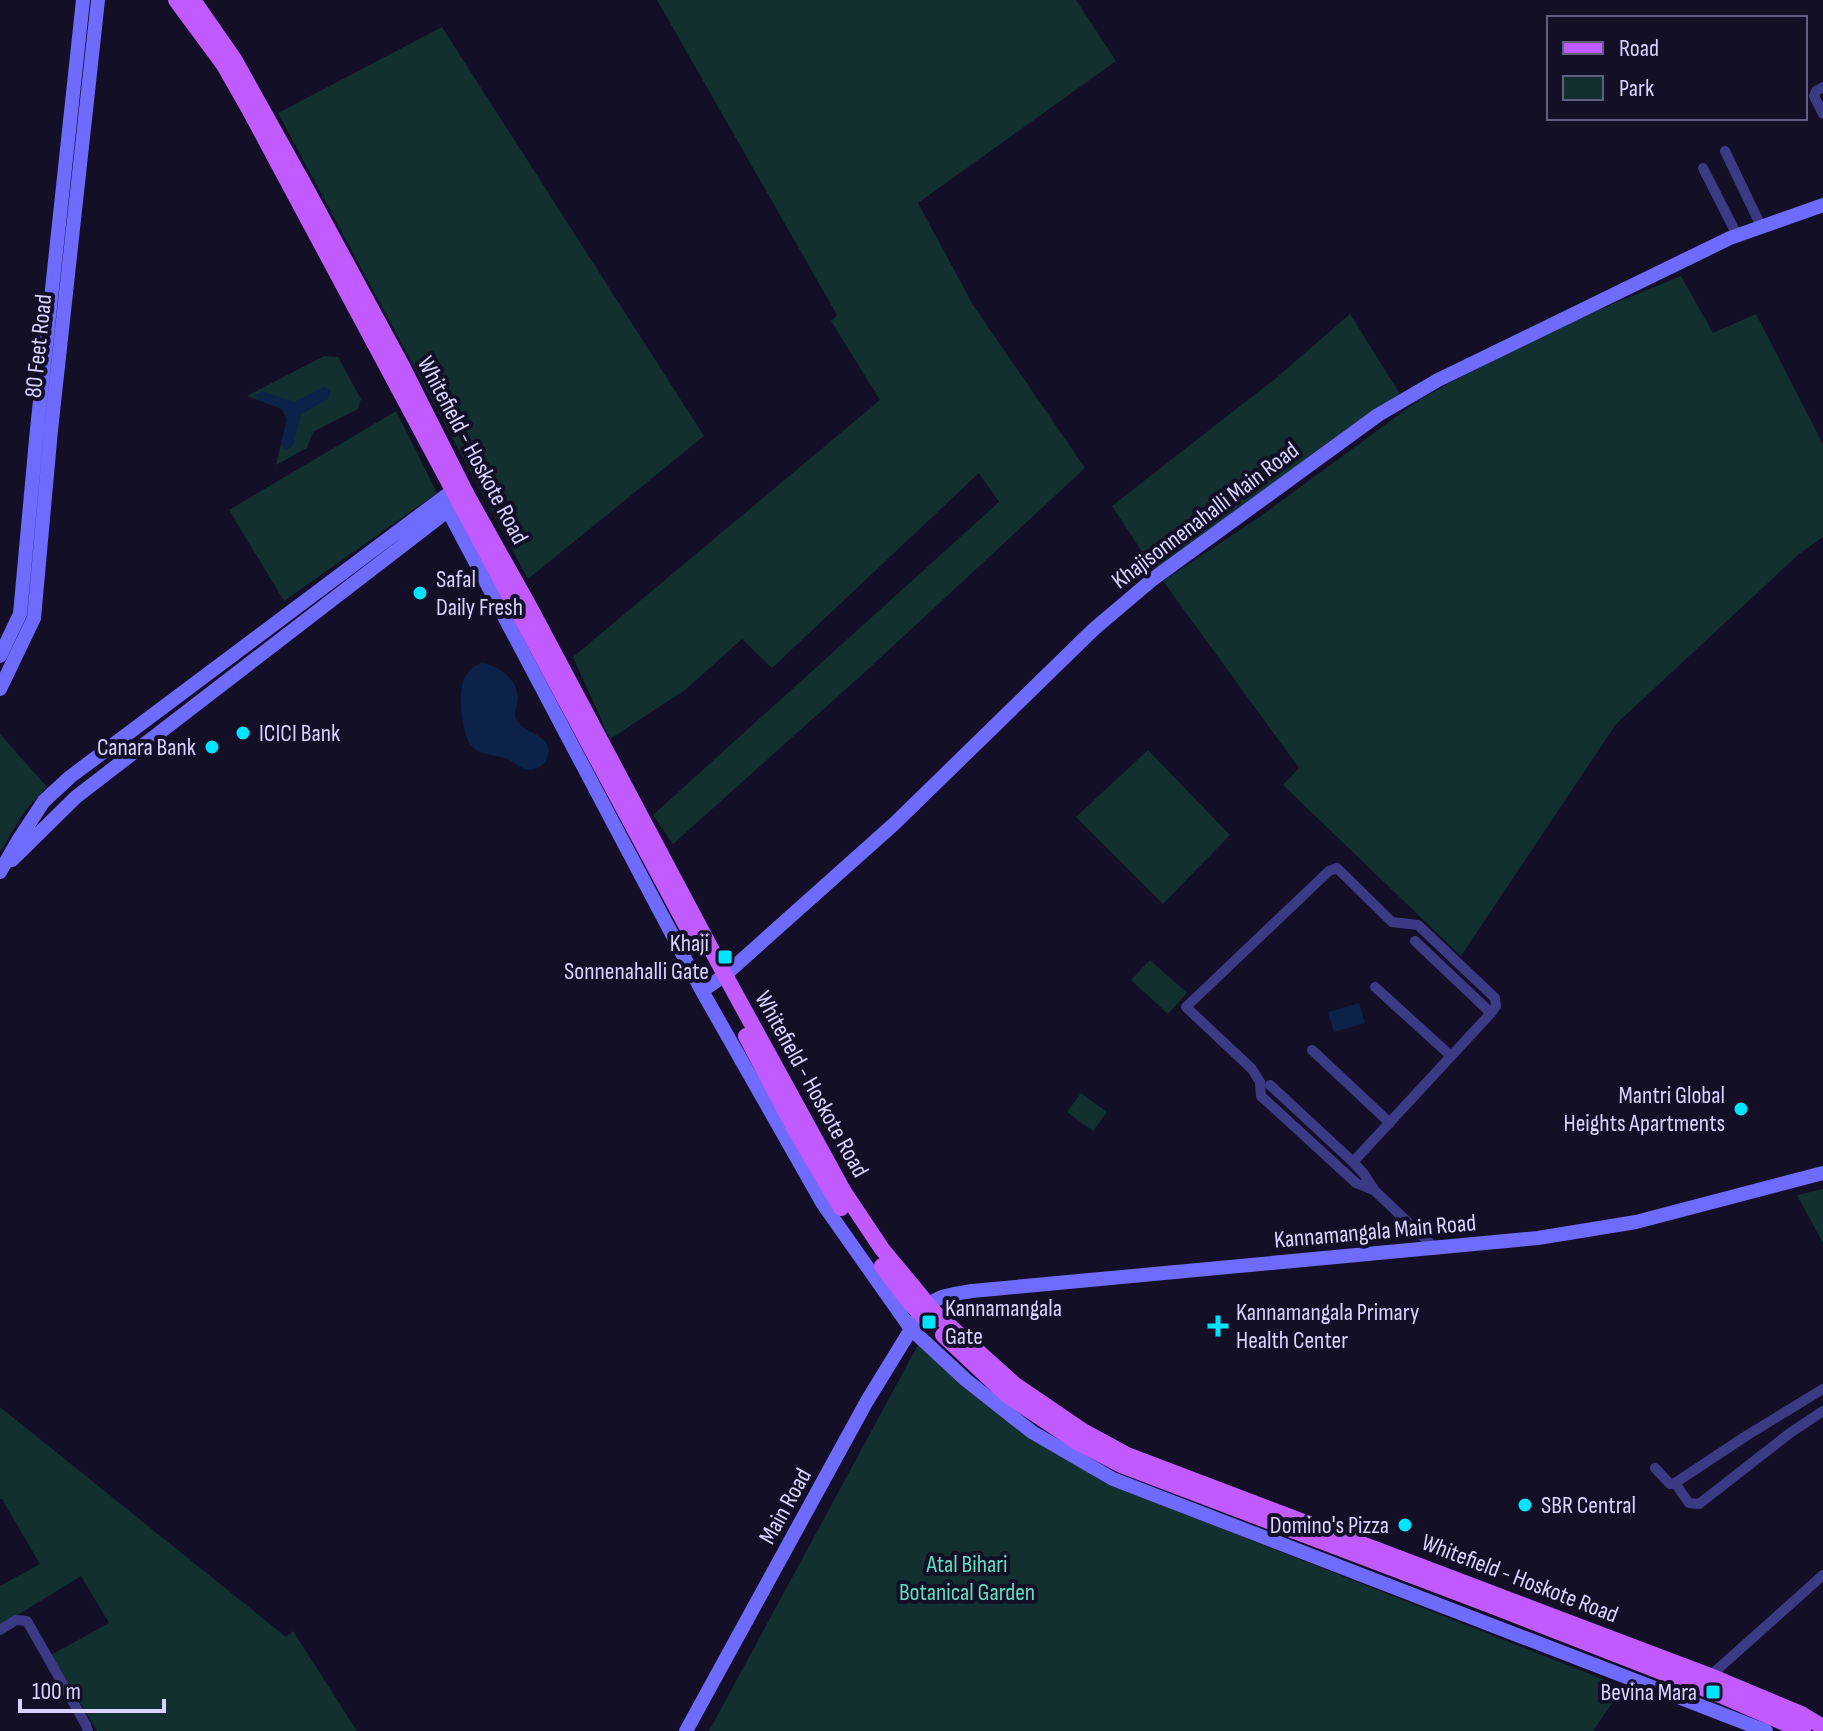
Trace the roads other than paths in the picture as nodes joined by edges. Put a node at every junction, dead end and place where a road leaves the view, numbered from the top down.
1 (83, 0) edge
2 (98, 0) edge
3 (176, 0) edge
4 (193, 0) edge
5 (1823, 87) edge
6 (1823, 114) edge
7 (1725, 151) dead end
8 (1703, 168) dead end
9 (1823, 205) edge
10 (1761, 226) junction
11 (1737, 235) junction
12 (455, 497) junction
13 (0, 656) edge
14 (0, 689) edge
15 (3, 867) edge
16 (1415, 941) dead end
17 (714, 982) junction
18 (1375, 987) dead end
19 (1491, 1013) junction
20 (1312, 1050) dead end
21 (1451, 1056) junction
22 (1270, 1085) dead end
23 (1390, 1123) junction
24 (1353, 1162) junction
25 (1823, 1173) edge
26 (1375, 1191) junction
27 (1434, 1247) junction
28 (924, 1309) junction
29 (911, 1329) junction
30 (1823, 1389) edge
31 (1823, 1411) edge
32 (1655, 1468) dead end
33 (1675, 1483) junction
34 (1823, 1575) edge
35 (0, 1630) edge
36 (1710, 1676) junction
37 (1823, 1727) edge
38 (88, 1731) edge
39 (686, 1731) edge
40 (1766, 1731) edge
41 (1803, 1731) edge

1 - 13 street, 80 Feet Road
2 - 14 street, 80 Feet Road
3 - 12 main road, Whitefield - Hoskote Road
4 - 12 main road, Whitefield - Hoskote Road
5 - 6 street
7 - 10 street
8 - 11 street
9 - 10 street, Khajisonnenahalli Main Road
10 - 11 street, Khajisonnenahalli Main Road
11 - 17 street, Khajisonnenahalli Main Road
12 - 15 street
12 - 17 street
12 - 17 main road, Whitefield - Hoskote Road
16 - 19 street
17 - 28 main road, Whitefield - Hoskote Road
17 - 29 street
18 - 21 street
19 - 21 street
19 - 26 street
20 - 23 street
21 - 23 street
22 - 24 street
23 - 24 street
24 - 26 street
25 - 27 street, Kannamangala Main Road
26 - 27 street
27 - 28 street, Kannamangala Main Road
28 - 29 street, Main Road
28 - 36 main road, Whitefield - Hoskote Road
28 - 41 main road, Whitefield - Hoskote Road
29 - 39 street, Main Road
29 - 40 street
30 - 33 street
31 - 33 street
32 - 33 street
34 - 36 street
35 - 38 street
36 - 37 main road, Whitefield - Hoskote Road

